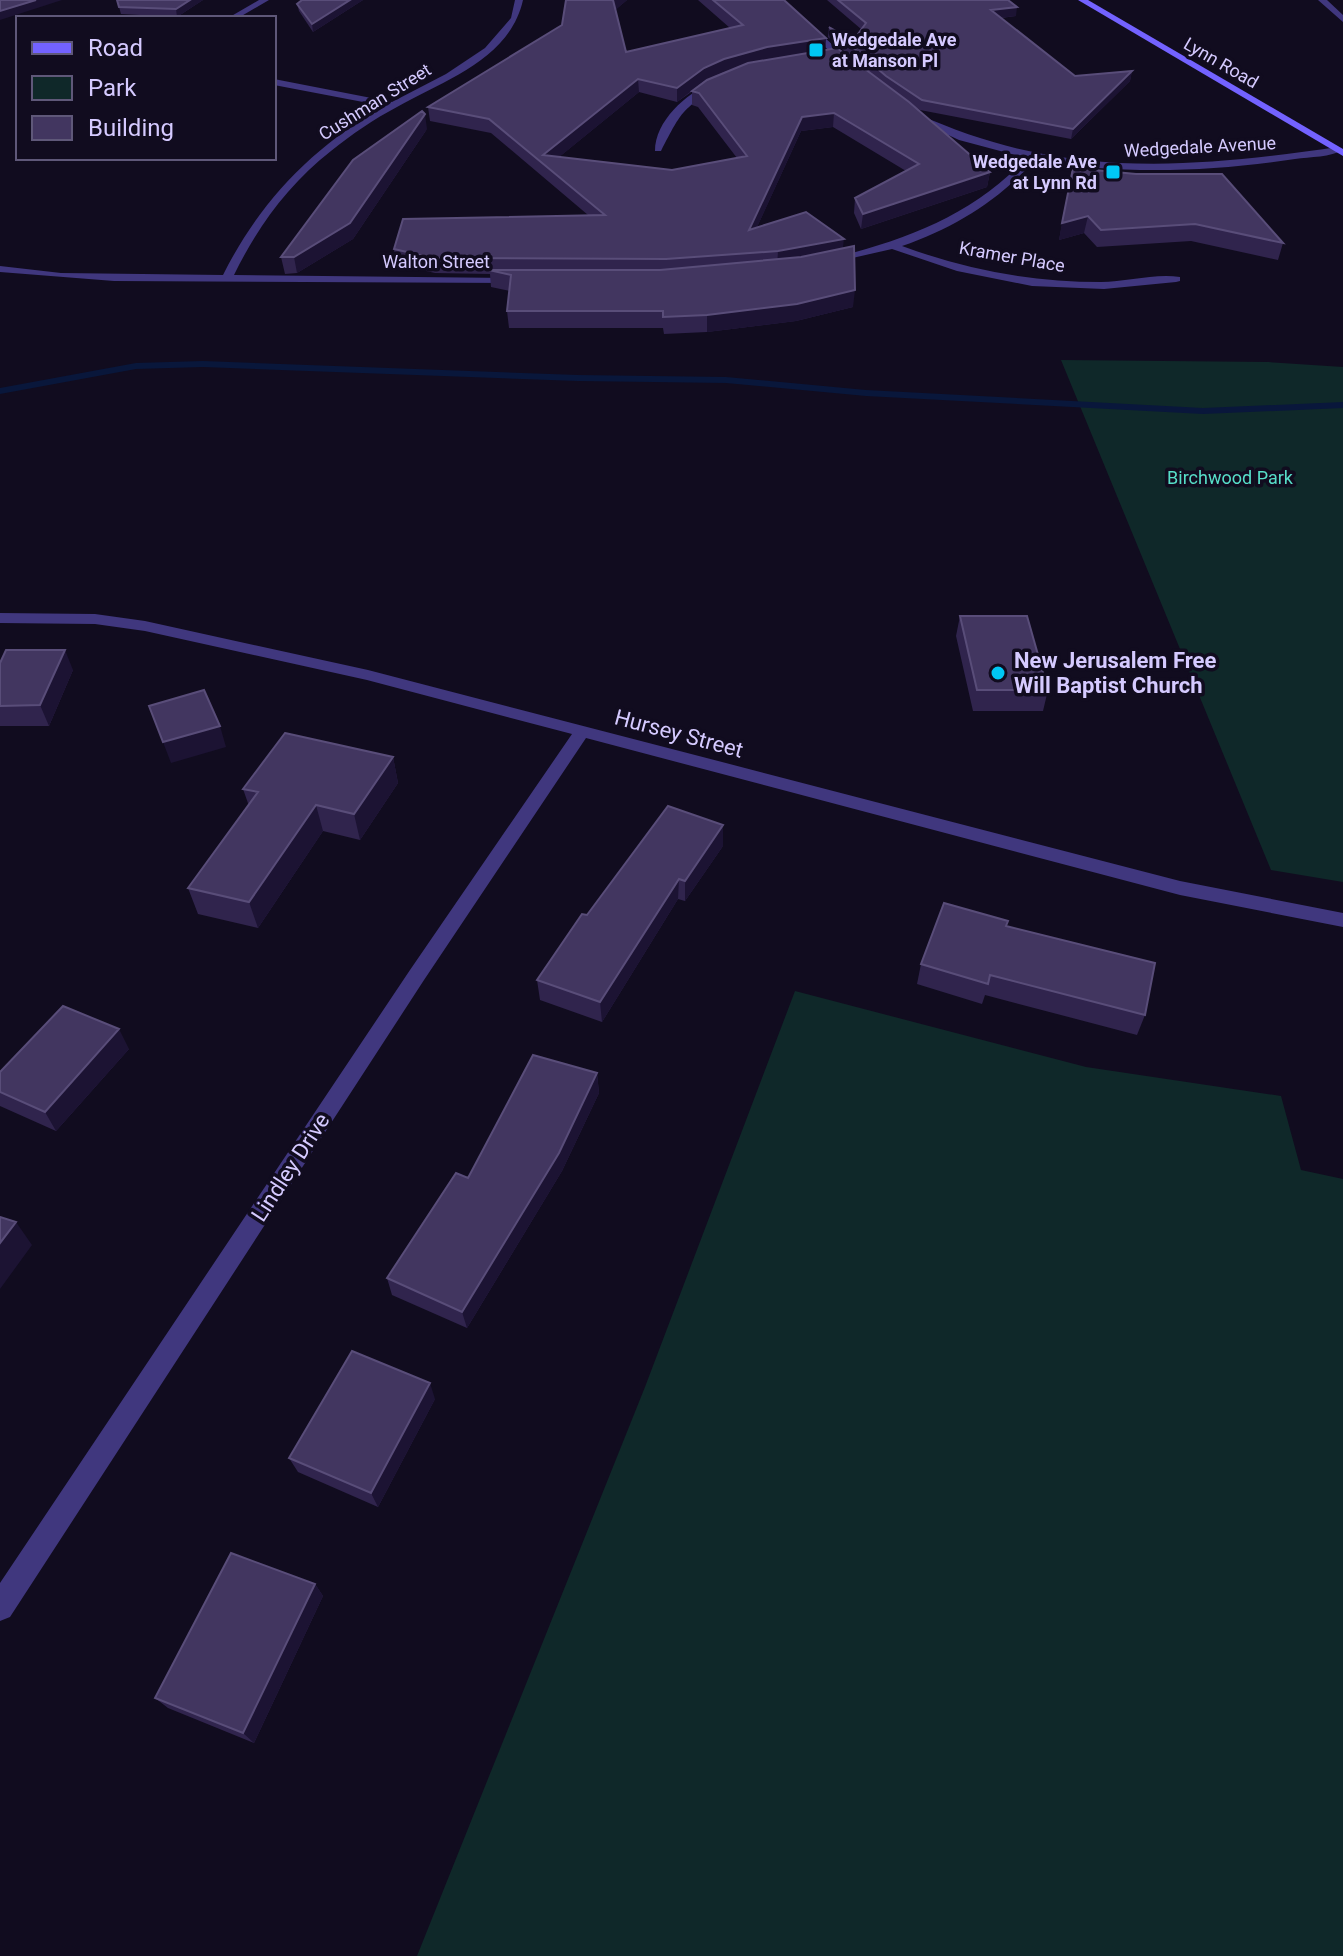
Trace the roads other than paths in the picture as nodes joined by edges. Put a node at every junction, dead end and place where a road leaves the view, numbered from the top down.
1 (265, 0) edge
2 (519, 0) edge
3 (778, 0) edge
4 (1082, 0) edge
5 (1322, 0) edge
6 (236, 16) edge
7 (1343, 20) edge
8 (839, 55) junction
9 (824, 57) edge
10 (862, 75) edge
11 (725, 79) edge
12 (276, 82) edge
13 (393, 105) junction
14 (902, 106) edge
15 (658, 149) dead end
16 (1340, 152) edge
17 (1033, 156) junction
18 (893, 246) junction
19 (814, 265) edge
20 (0, 269) edge
21 (227, 279) junction
22 (1176, 279) dead end
23 (533, 281) edge
24 (0, 618) edge
25 (583, 730) junction
26 (1343, 920) edge
27 (0, 1607) edge

1 - 6 street
2 - 13 street, Cushman Street
3 - 8 street
4 - 16 street, Lynn Road
5 - 7 street
8 - 9 street
8 - 10 street
11 - 15 street
12 - 13 street
13 - 21 street, Cushman Street
14 - 17 street, Wedgedale Avenue
16 - 17 street, Wedgedale Avenue
17 - 18 street
18 - 19 street
18 - 22 street, Kramer Place
20 - 21 street, Walton Street
21 - 23 street, Walton Street
24 - 25 street, Hursey Street
25 - 26 street, Hursey Street
25 - 27 street, Lindley Drive

